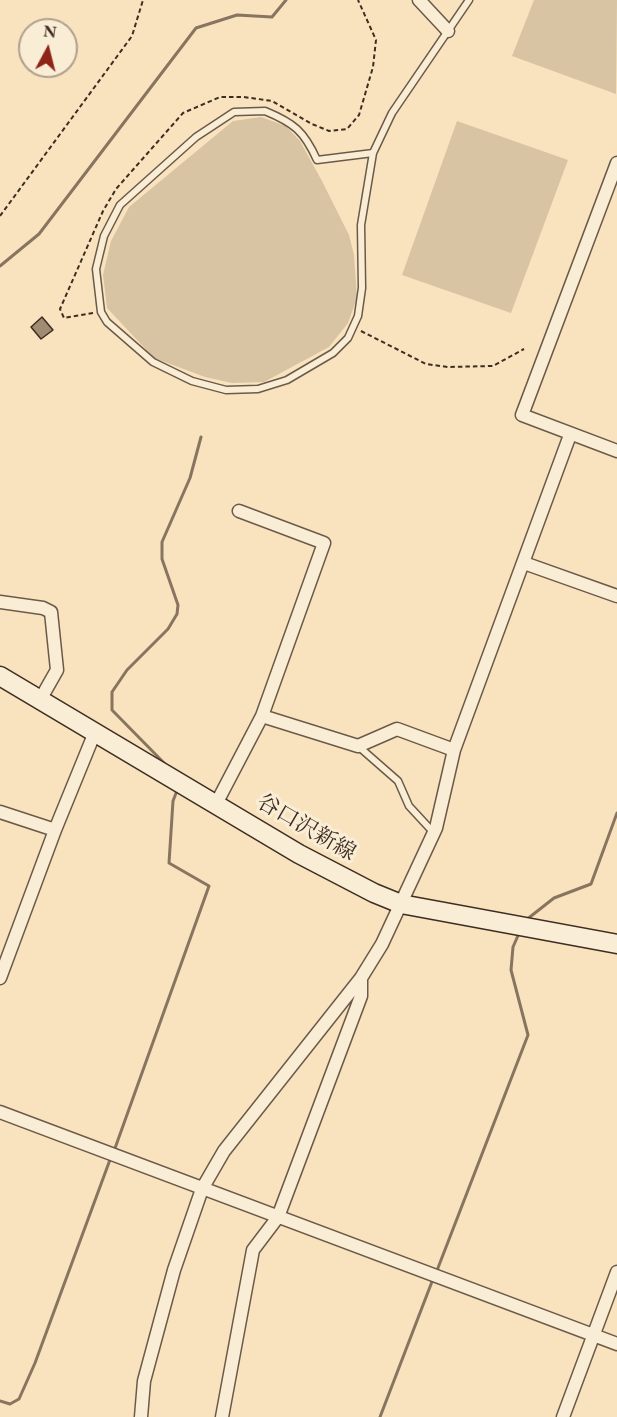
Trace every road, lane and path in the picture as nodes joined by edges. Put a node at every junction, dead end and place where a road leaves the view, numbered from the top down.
1 (143, 0) edge
2 (358, 0) edge
3 (419, 0) edge
4 (470, 0) edge
5 (448, 31) junction
6 (373, 153) junction
7 (617, 163) edge
8 (0, 216) edge
9 (101, 312) junction
10 (354, 326) junction
11 (524, 349) dead end
12 (570, 435) junction
13 (617, 451) edge
14 (239, 511) dead end
15 (524, 563) junction
16 (617, 596) edge
17 (0, 602) edge
18 (0, 676) edge
19 (40, 700) junction
20 (262, 716) junction
21 (95, 732) junction
22 (358, 746) junction
23 (454, 750) junction
24 (216, 804) junction
25 (0, 812) edge
26 (55, 831) junction
27 (434, 832) junction
28 (401, 904) junction
29 (617, 944) edge
30 (0, 978) edge
31 (361, 978) junction
32 (0, 1112) edge
33 (202, 1189) junction
34 (278, 1217) junction
35 (617, 1272) edge
36 (593, 1335) junction
37 (617, 1344) edge
38 (141, 1417) edge
39 (222, 1417) edge
40 (563, 1417) edge

1 - 8 path
2 - 9 path
3 - 5 street
4 - 5 lane
5 - 6 lane
6 - 9 lane
6 - 10 lane
7 - 12 street
9 - 10 lane
10 - 11 path
12 - 13 street
12 - 15 street
14 - 20 street
15 - 16 street
15 - 23 street
17 - 19 street
18 - 19 main road, 谷口沢新線
19 - 21 main road, 谷口沢新線
20 - 22 street
20 - 24 street
21 - 24 main road, 谷口沢新線
21 - 26 street
22 - 23 street
22 - 27 lane
23 - 27 street
24 - 28 main road, 谷口沢新線
25 - 26 street
26 - 30 street
27 - 28 street
28 - 29 main road, 谷口沢新線
28 - 31 street
31 - 33 street
31 - 34 street
32 - 33 street
33 - 34 street
33 - 38 street
34 - 36 street
34 - 39 street
35 - 36 street
36 - 37 street
36 - 40 street

